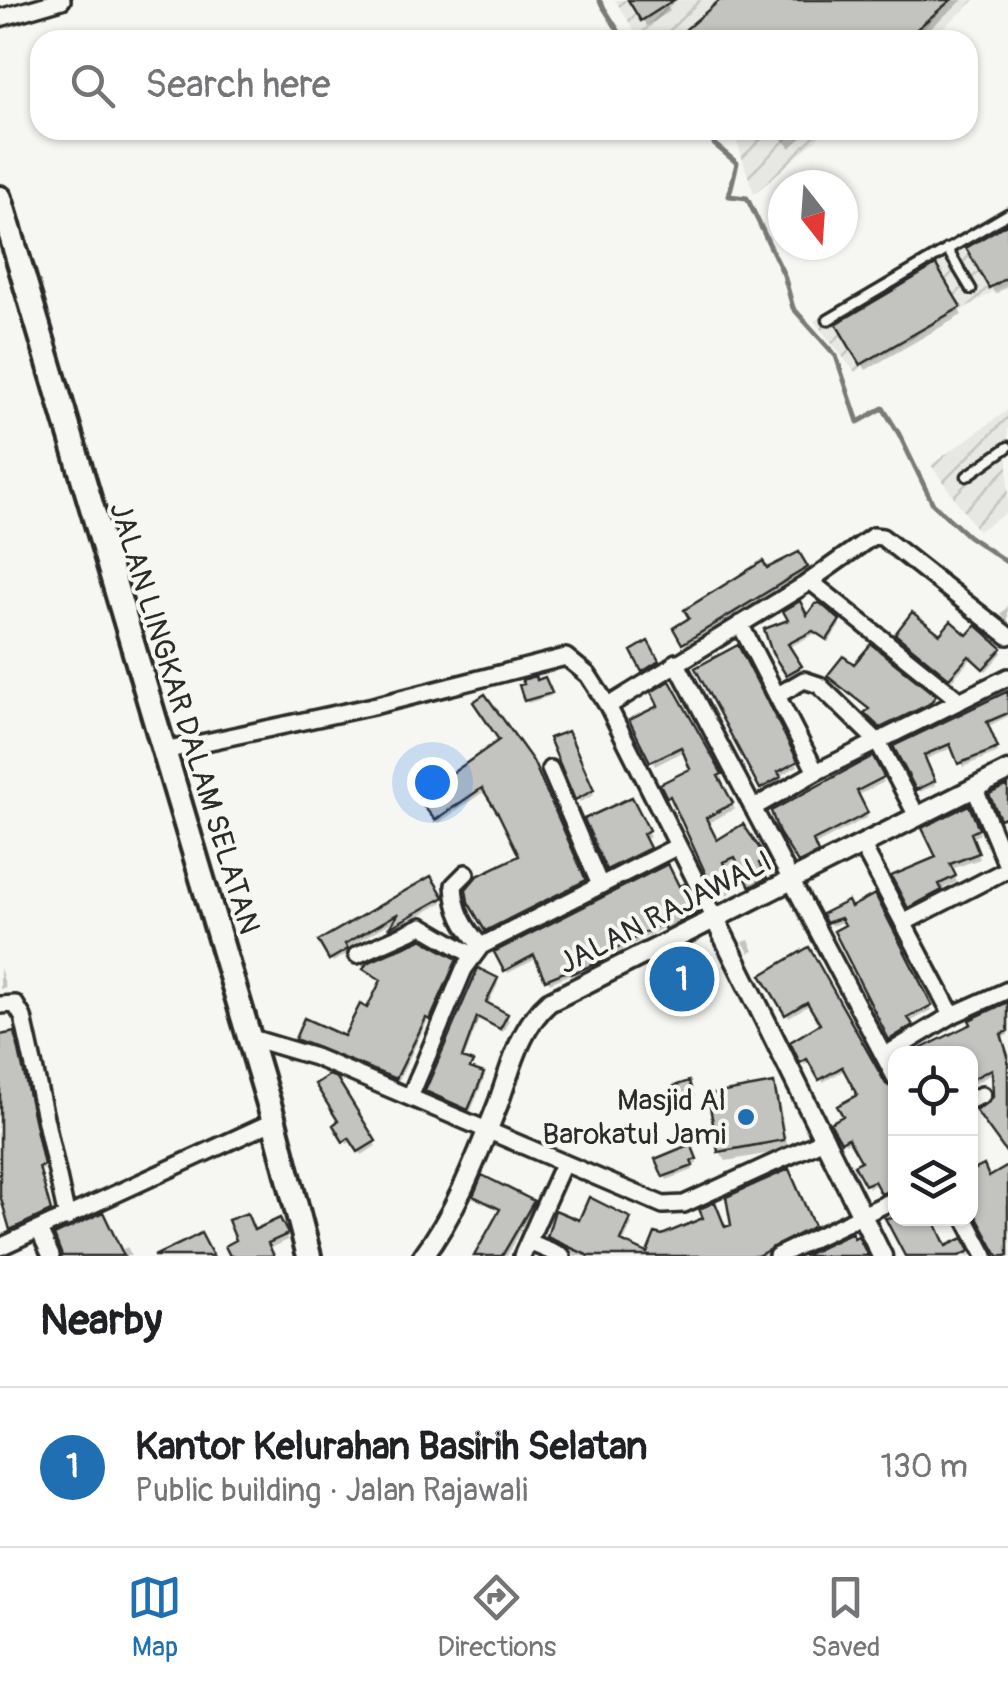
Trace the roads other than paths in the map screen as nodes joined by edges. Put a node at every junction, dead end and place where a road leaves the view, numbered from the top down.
1 (62, 0) edge
2 (0, 18) edge
3 (0, 198) edge
4 (1008, 214) edge
5 (948, 249) junction
6 (972, 289) dead end
7 (828, 320) dead end
8 (1008, 447) edge
9 (967, 476) dead end
10 (810, 581) junction
11 (740, 624) junction
12 (1008, 636) edge
13 (676, 662) junction
14 (1008, 677) edge
15 (778, 695) junction
16 (960, 701) junction
17 (608, 706) junction
18 (878, 742) junction
19 (164, 751) junction
20 (550, 769) dead end
21 (1008, 771) edge
22 (816, 772) junction
23 (974, 787) junction
24 (753, 808) junction
25 (916, 816) junction
26 (862, 845) junction
27 (678, 846) junction
28 (1008, 868) edge
29 (466, 874) dead end
30 (789, 880) junction
31 (600, 885) junction
32 (715, 919) junction
33 (905, 922) junction
34 (477, 950) junction
35 (357, 955) dead end
36 (1008, 990) edge
37 (0, 1005) edge
38 (952, 1016) junction
39 (248, 1037) junction
40 (884, 1056) junction
41 (888, 1064) edge
42 (410, 1097) junction
43 (274, 1121) junction
44 (488, 1130) junction
45 (826, 1139) junction
46 (563, 1164) junction
47 (888, 1203) edge
48 (862, 1215) junction
49 (68, 1218) junction
50 (970, 1226) edge
51 (39, 1230) junction
52 (0, 1247) edge
53 (526, 1249) edge
54 (785, 1254) edge
55 (52, 1256) edge
56 (308, 1256) edge
57 (423, 1256) edge
58 (562, 1256) edge
59 (882, 1256) edge
60 (985, 1256) edge

1 - 2 street
3 - 19 main road, JALAN LINGKAR DALAM SELATAN
4 - 5 lane
5 - 6 lane
5 - 7 lane
8 - 9 lane
10 - 11 street
10 - 12 street
10 - 16 street
11 - 13 street
11 - 15 street
13 - 17 street
13 - 24 street
14 - 16 street
15 - 18 street
15 - 22 street
16 - 18 street
17 - 19 street
17 - 27 street
18 - 22 street
18 - 25 street
19 - 39 main road, JALAN LINGKAR DALAM SELATAN
20 - 31 street
21 - 23 street, JALAN RAJAWALI
22 - 24 street
23 - 25 street, JALAN RAJAWALI
23 - 28 street
24 - 30 street
25 - 26 street, JALAN RAJAWALI
26 - 30 street, JALAN RAJAWALI
26 - 33 street
27 - 31 street
27 - 32 street
28 - 33 street
29 - 34 street
30 - 32 street, JALAN RAJAWALI
30 - 40 street
31 - 34 street
32 - 44 street, JALAN RAJAWALI
32 - 45 street
33 - 38 street
34 - 35 street
34 - 42 street
36 - 38 street
37 - 49 street
38 - 40 street
39 - 42 street
39 - 43 main road, JALAN LINGKAR DALAM SELATAN
40 - 41 street
42 - 44 street
43 - 49 street
43 - 56 main road, JALAN LINGKAR DALAM SELATAN
44 - 46 street
44 - 57 street, JALAN RAJAWALI
45 - 46 street
45 - 48 street
46 - 53 street
47 - 48 street
48 - 54 street
48 - 59 street
49 - 51 street
50 - 60 street
51 - 52 street
51 - 55 street
53 - 58 street

